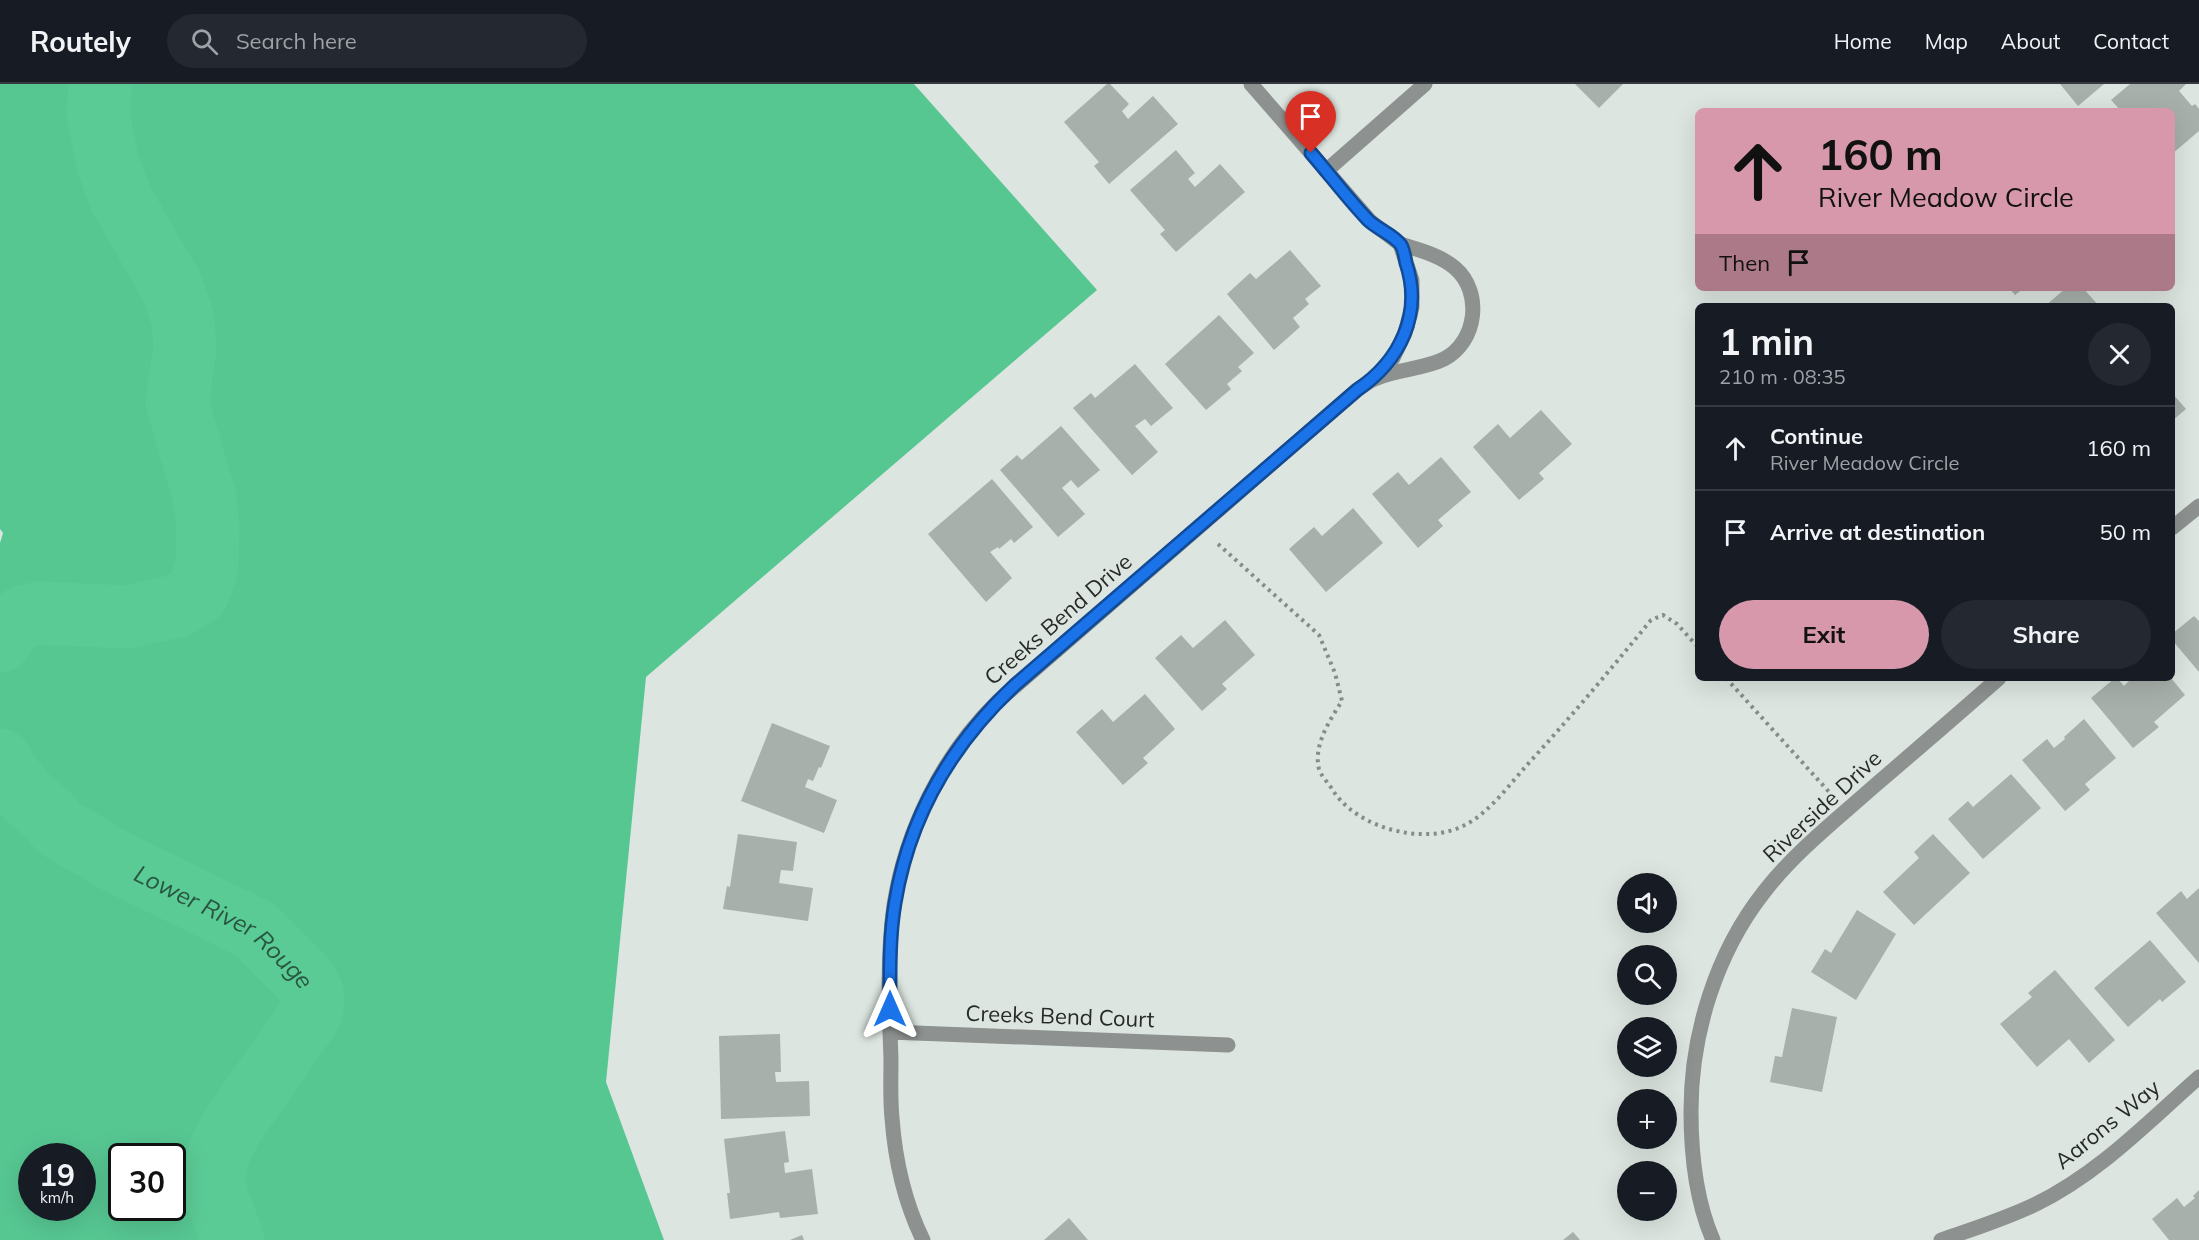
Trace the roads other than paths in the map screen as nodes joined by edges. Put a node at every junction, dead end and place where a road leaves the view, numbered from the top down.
1 (1251, 84) edge
2 (1425, 84) edge
3 (1326, 171) junction
4 (1400, 244) junction
5 (1375, 378) junction
6 (2199, 506) edge
7 (2175, 526) edge
8 (1996, 681) edge
9 (890, 1032) junction
10 (1228, 1045) dead end
11 (2199, 1077) edge
12 (923, 1240) edge
13 (1713, 1240) edge
14 (1941, 1240) edge

1 - 3 street, Creeks Bend Drive
2 - 3 street
3 - 4 street, Creeks Bend Drive
4 - 5 street
4 - 5 street, Creeks Bend Drive
5 - 9 street, Creeks Bend Drive
6 - 7 street
8 - 13 street, Riverside Drive
9 - 10 street, Creeks Bend Court
9 - 12 street, Creeks Bend Drive
11 - 14 street, Aarons Way

